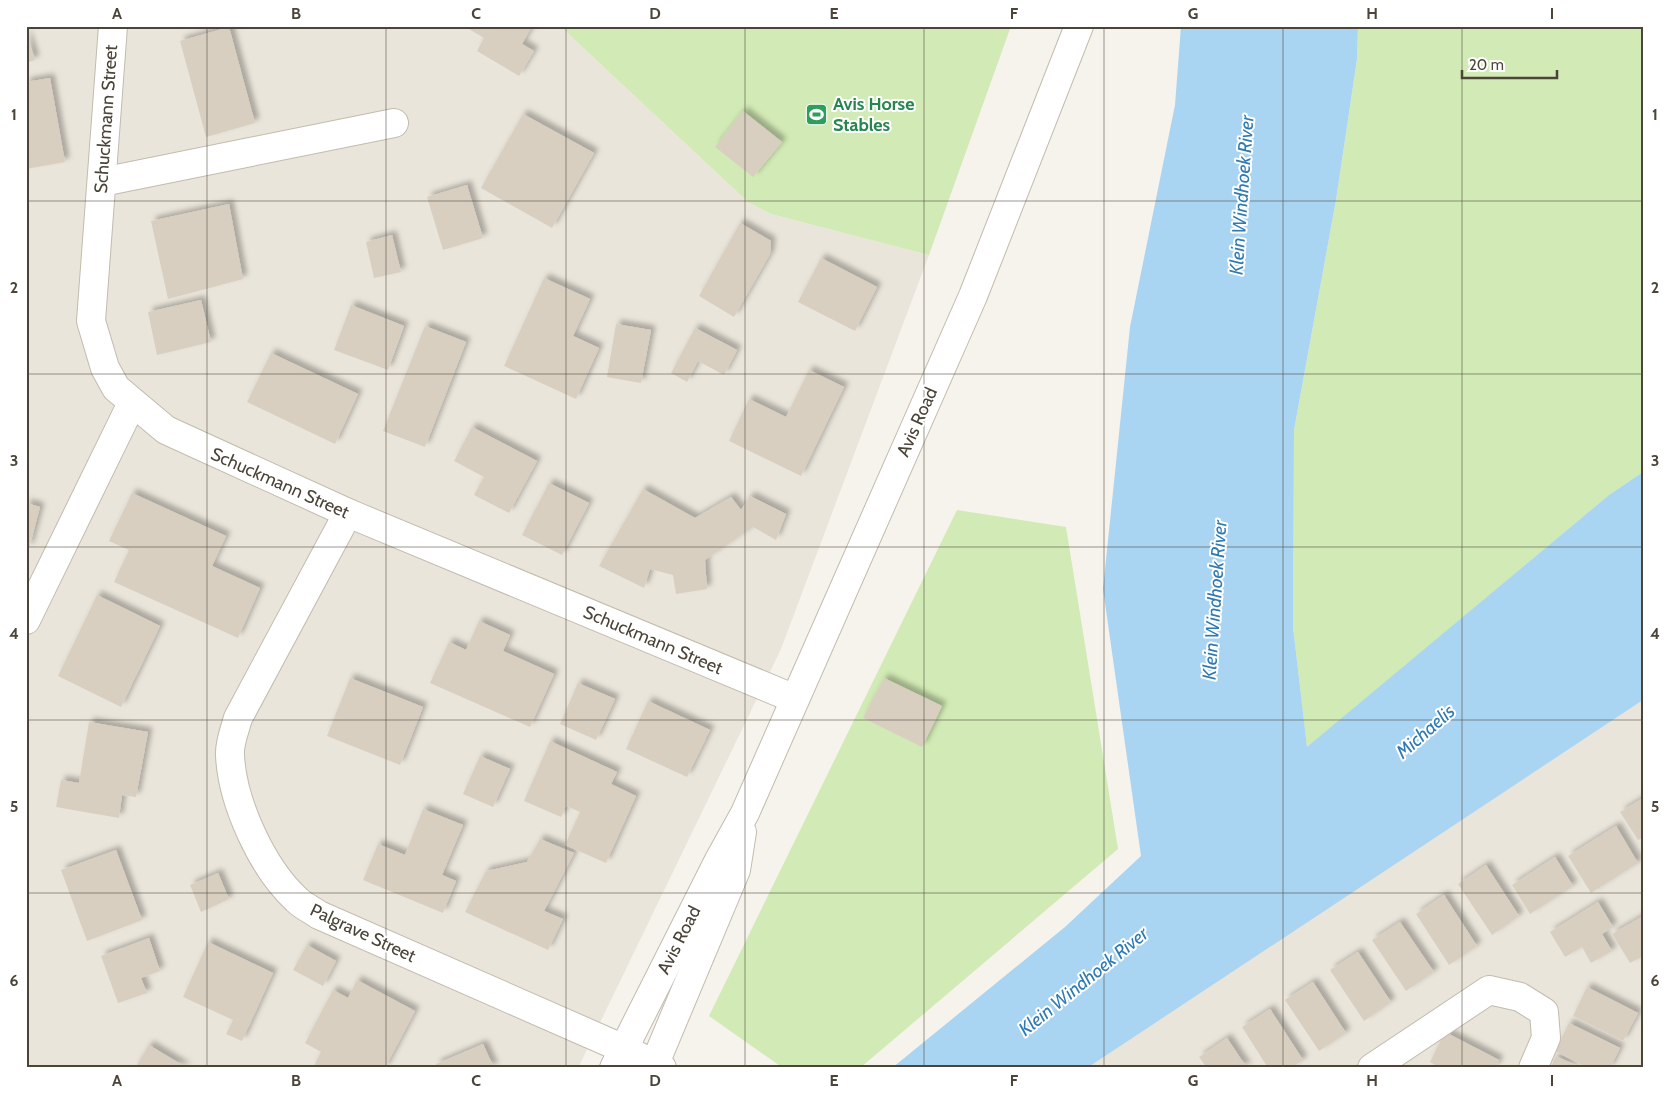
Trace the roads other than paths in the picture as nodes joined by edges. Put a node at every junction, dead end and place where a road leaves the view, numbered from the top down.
1 (113, 26) edge
2 (1079, 26) edge
3 (394, 122) dead end
4 (102, 182) junction
5 (132, 403) junction
6 (348, 513) junction
7 (26, 620) edge
8 (795, 699) junction
9 (744, 813) junction
10 (619, 1058) edge
11 (656, 1067) edge
12 (1372, 1068) edge
13 (1533, 1068) edge

1 - 4 street, Schuckmann Street
2 - 8 street, Avis Road
3 - 4 street
4 - 5 street, Schuckmann Street
5 - 6 street, Schuckmann Street
5 - 7 street
6 - 8 street, Schuckmann Street
6 - 10 street, Palgrave Street
8 - 9 street, Avis Road
9 - 10 street, Avis Road
9 - 11 street, Avis Road
10 - 11 street, Palgrave Street
12 - 13 street

